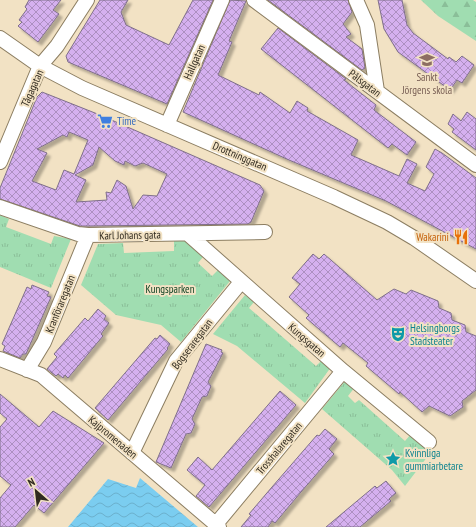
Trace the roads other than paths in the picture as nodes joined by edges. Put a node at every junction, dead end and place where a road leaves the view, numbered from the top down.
1 (87, 0) edge
2 (222, 0) edge
3 (254, 0) edge
4 (356, 0) edge
5 (0, 38) edge
6 (40, 66) junction
7 (377, 91) junction
8 (167, 124) junction
9 (0, 162) edge
10 (476, 165) edge
11 (0, 207) edge
12 (265, 232) dead end
13 (188, 234) junction
14 (88, 235) junction
15 (476, 281) edge
16 (241, 282) junction
17 (0, 359) edge
18 (27, 370) junction
19 (343, 371) junction
20 (429, 442) dead end
21 (132, 453) junction
22 (217, 526) edge

1 - 6 street, Tågagatan
2 - 8 street, Hallgatan
3 - 7 street, Pålsgatan
4 - 7 street
5 - 6 street, Drottninggatan
6 - 8 street, Drottninggatan
6 - 9 street, Tågagatan
7 - 10 street, Pålsgatan
8 - 15 street, Drottninggatan
11 - 14 street, Karl Johans gata
12 - 13 street, Karl Johans gata
13 - 14 street, Karl Johans gata
13 - 16 street, Kungsgatan
14 - 18 street, Kranföraregatan
16 - 19 street, Kungsgatan
16 - 21 street, Bogseraregatan
17 - 18 street, Kajpromenaden
18 - 21 street, Kajpromenaden
19 - 20 street, Kungsgatan
19 - 22 street, Trosshalaregatan
21 - 22 street, Kajpromenaden

